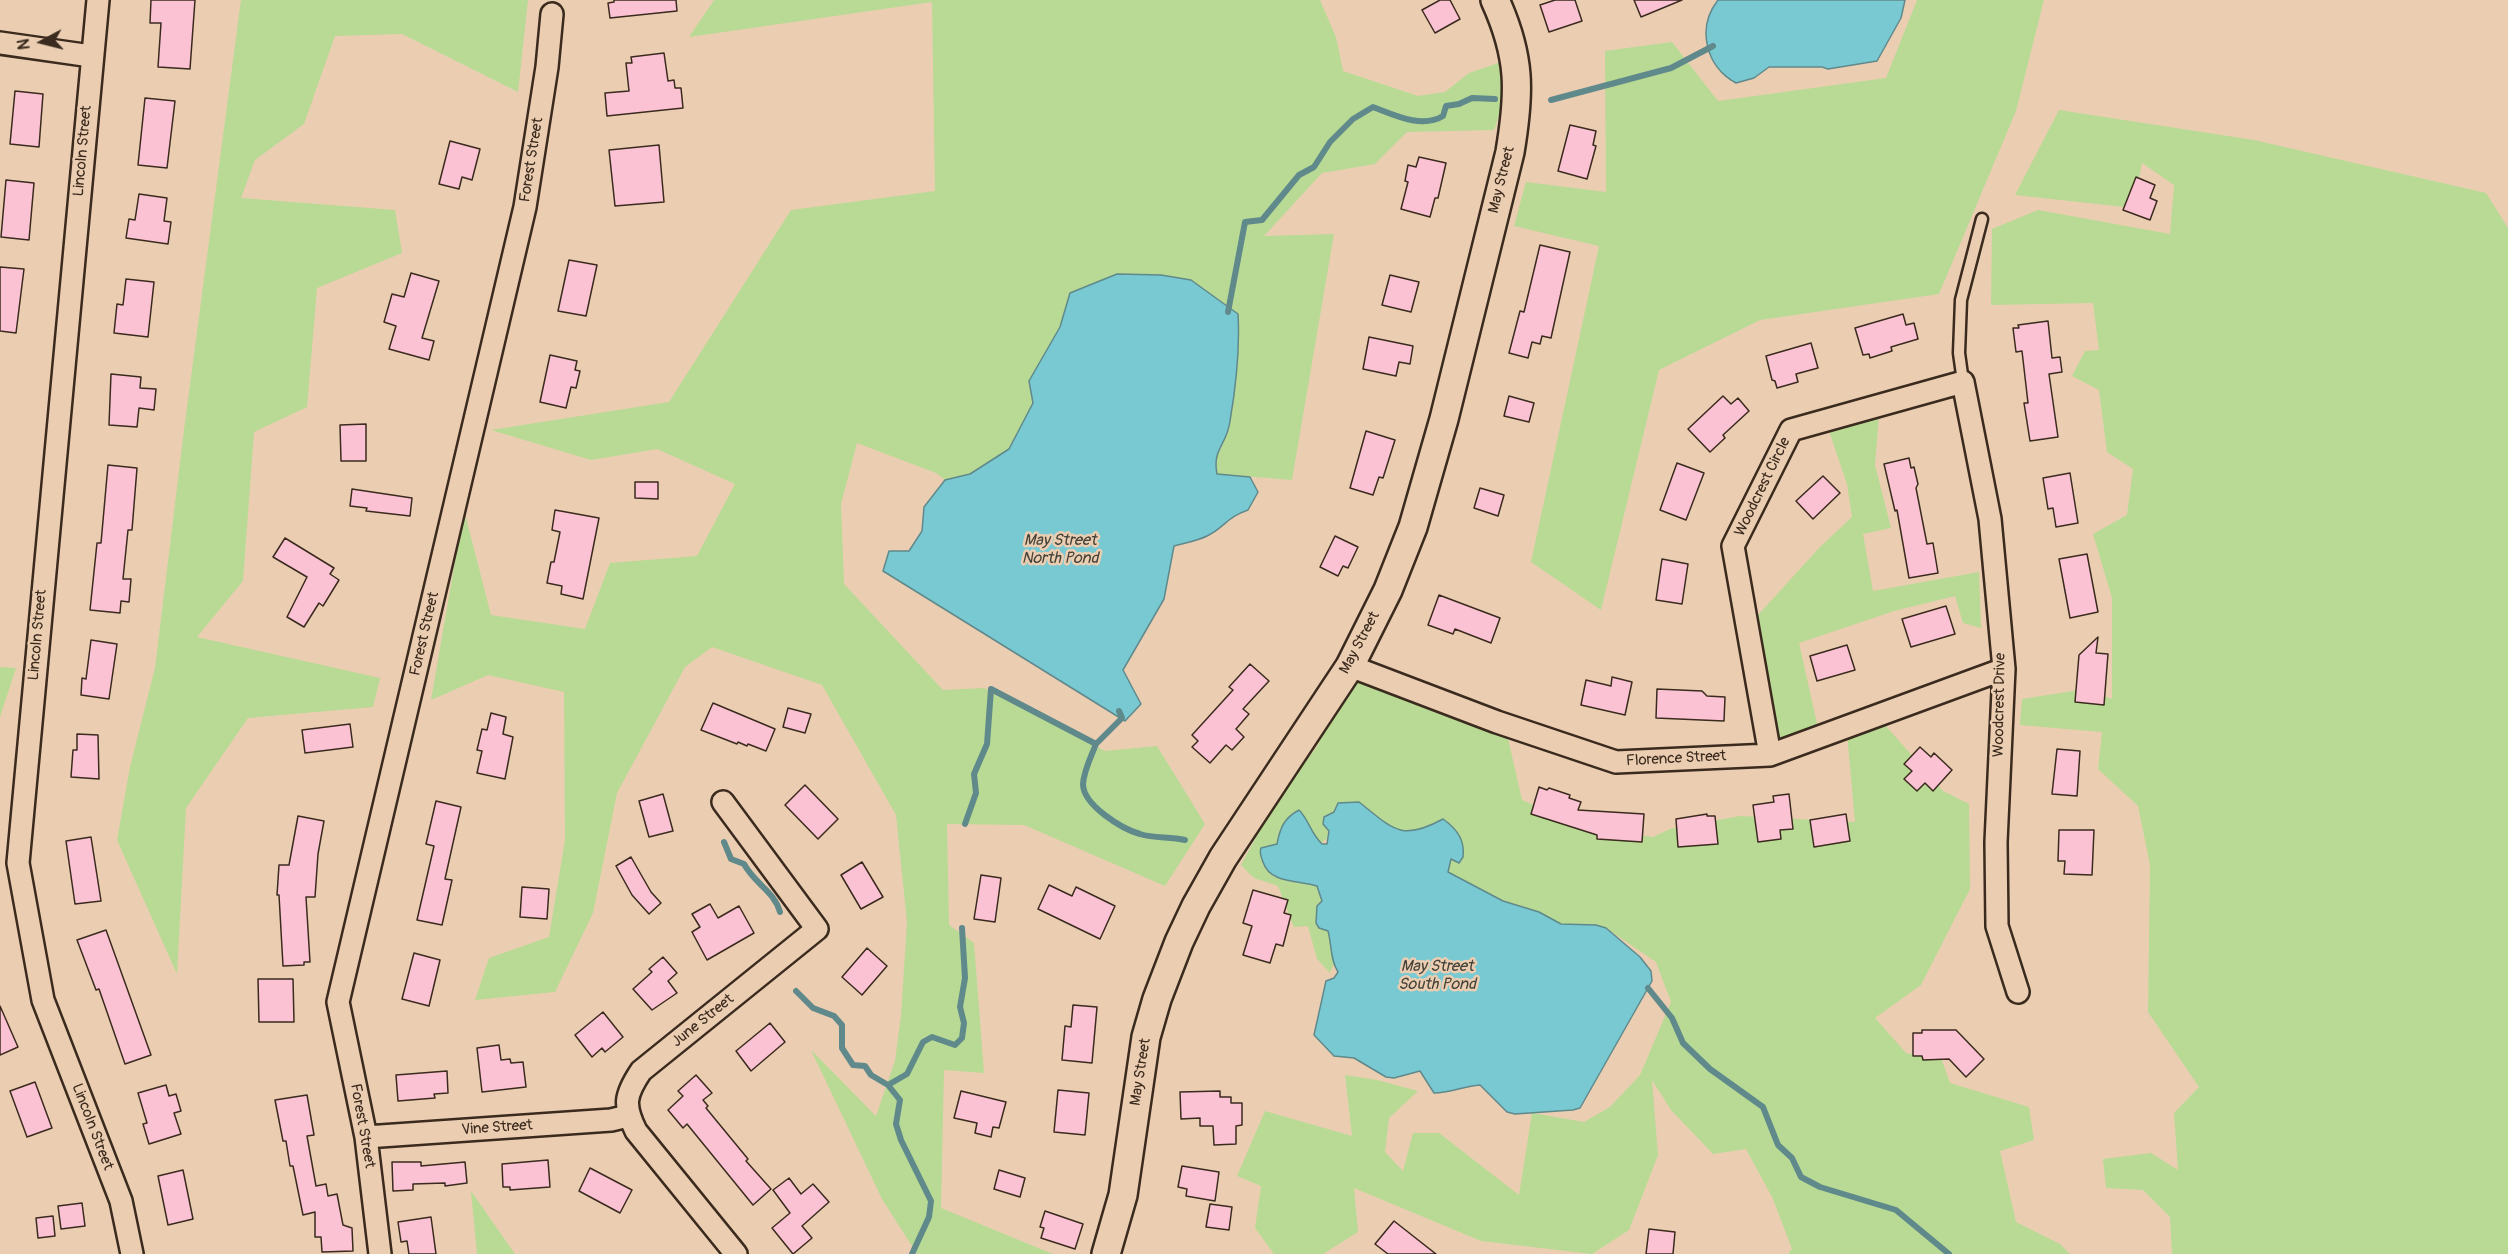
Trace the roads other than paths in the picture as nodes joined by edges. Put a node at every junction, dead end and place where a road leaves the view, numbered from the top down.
1 (98, 0) edge
2 (1495, 0) edge
3 (552, 14) dead end
4 (0, 43) edge
5 (91, 56) junction
6 (1982, 219) dead end
7 (1963, 382) junction
8 (1350, 666) junction
9 (2004, 669) junction
10 (1770, 755) junction
11 (723, 802) dead end
12 (9, 863) edge
13 (2018, 992) dead end
14 (628, 1116) junction
15 (366, 1137) junction
16 (132, 1254) edge
17 (380, 1254) edge
18 (736, 1254) edge
19 (1106, 1254) edge

1 - 5 street, Lincoln Street
2 - 8 street, May Street
3 - 15 street, Forest Street
4 - 5 street
5 - 12 street, Lincoln Street
6 - 7 lane
7 - 9 street, Woodcrest Drive
7 - 10 street, Woodcrest Circle
8 - 10 street, Florence Street
8 - 19 street, May Street
9 - 10 street, Florence Street
9 - 13 street, Woodcrest Drive
11 - 14 street, June Street
12 - 16 street, Lincoln Street
14 - 15 street, Vine Street
14 - 18 street
15 - 17 street, Forest Street

